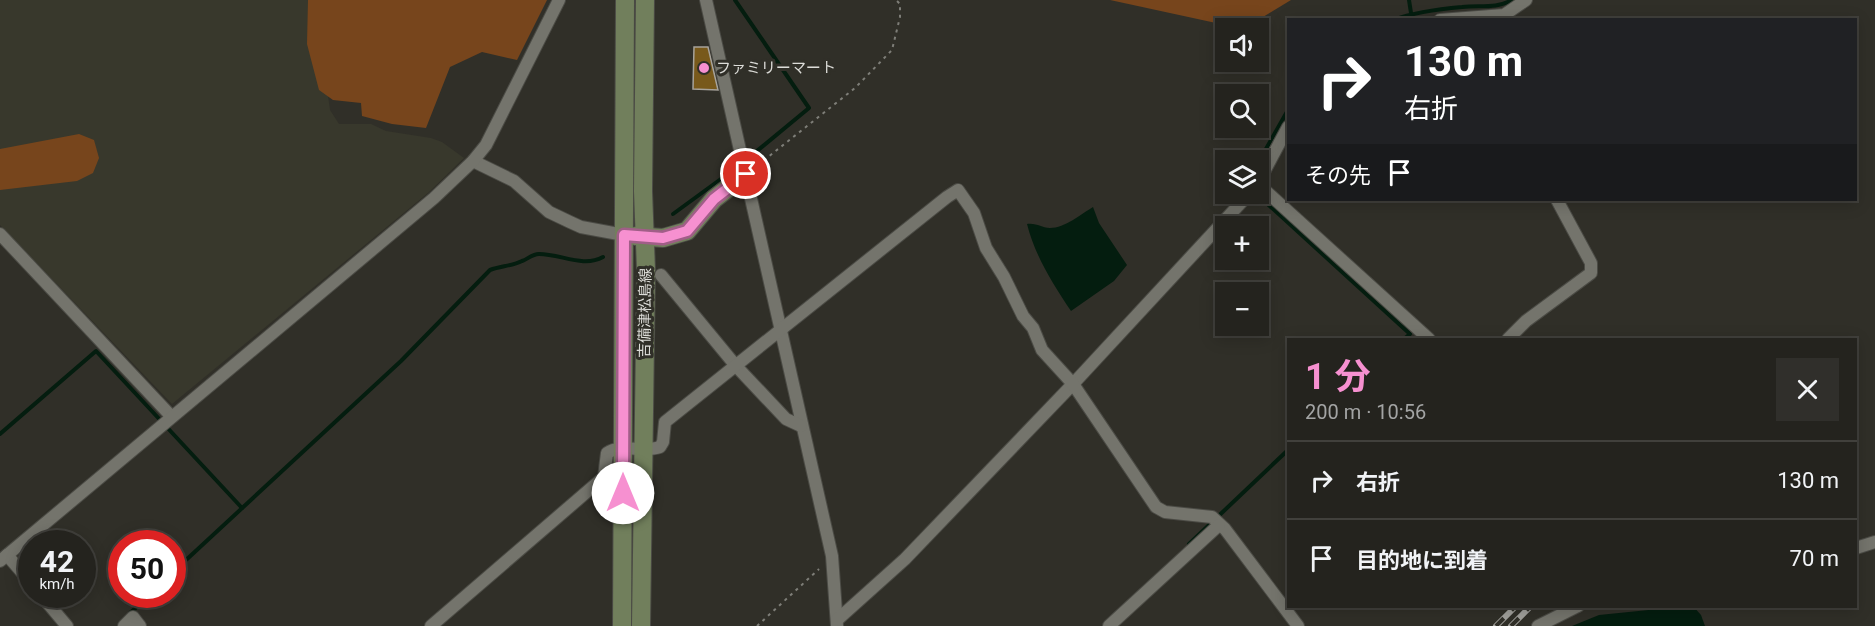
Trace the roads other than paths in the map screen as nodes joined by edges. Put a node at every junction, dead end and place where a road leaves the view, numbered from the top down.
1 (559, 0) edge
2 (625, 0) edge
3 (645, 0) edge
4 (706, 0) edge
5 (1526, 0) edge
6 (1505, 17) edge
7 (1483, 18) edge
8 (1287, 129) edge
9 (474, 161) junction
10 (1269, 162) edge
11 (745, 167) junction
12 (1269, 193) edge
13 (1558, 201) edge
14 (1240, 204) edge
15 (0, 234) edge
16 (624, 235) junction
17 (644, 237) junction
18 (661, 274) dead end
19 (781, 328) junction
20 (1428, 338) edge
21 (1510, 338) edge
22 (736, 366) junction
23 (1073, 384) junction
24 (166, 421) junction
25 (801, 426) junction
26 (623, 448) junction
27 (642, 450) junction
28 (1216, 522) junction
29 (1875, 542) edge
30 (1857, 548) edge
31 (4, 558) edge
32 (18, 571) edge
33 (51, 608) edge
34 (1574, 608) edge
35 (837, 623) edge
36 (66, 626) edge
37 (124, 626) edge
38 (140, 626) edge
39 (431, 626) edge
40 (622, 626) edge
41 (641, 626) edge
42 (1109, 626) edge
43 (1298, 626) edge
44 (1538, 626) edge

1 - 9 street
2 - 16 main road, 吉備津松島線
3 - 17 main road, 吉備津松島線
4 - 11 street
5 - 6 street
6 - 7 street
8 - 10 street
9 - 16 street
9 - 24 street
11 - 17 main road
11 - 19 street
12 - 20 street
13 - 21 street
14 - 23 street
15 - 24 street
16 - 17 main road
16 - 26 main road, 吉備津松島線
17 - 27 main road, 吉備津松島線
18 - 22 street
19 - 22 street
19 - 23 street
19 - 25 street
22 - 25 street
22 - 27 street
23 - 28 street
23 - 35 street
24 - 31 street
25 - 35 street
26 - 27 street
26 - 39 street
26 - 40 main road, 吉備津松島線
27 - 41 main road, 吉備津松島線
28 - 42 street
28 - 43 street
29 - 30 street
31 - 32 street
33 - 36 street
34 - 44 street
37 - 38 street

